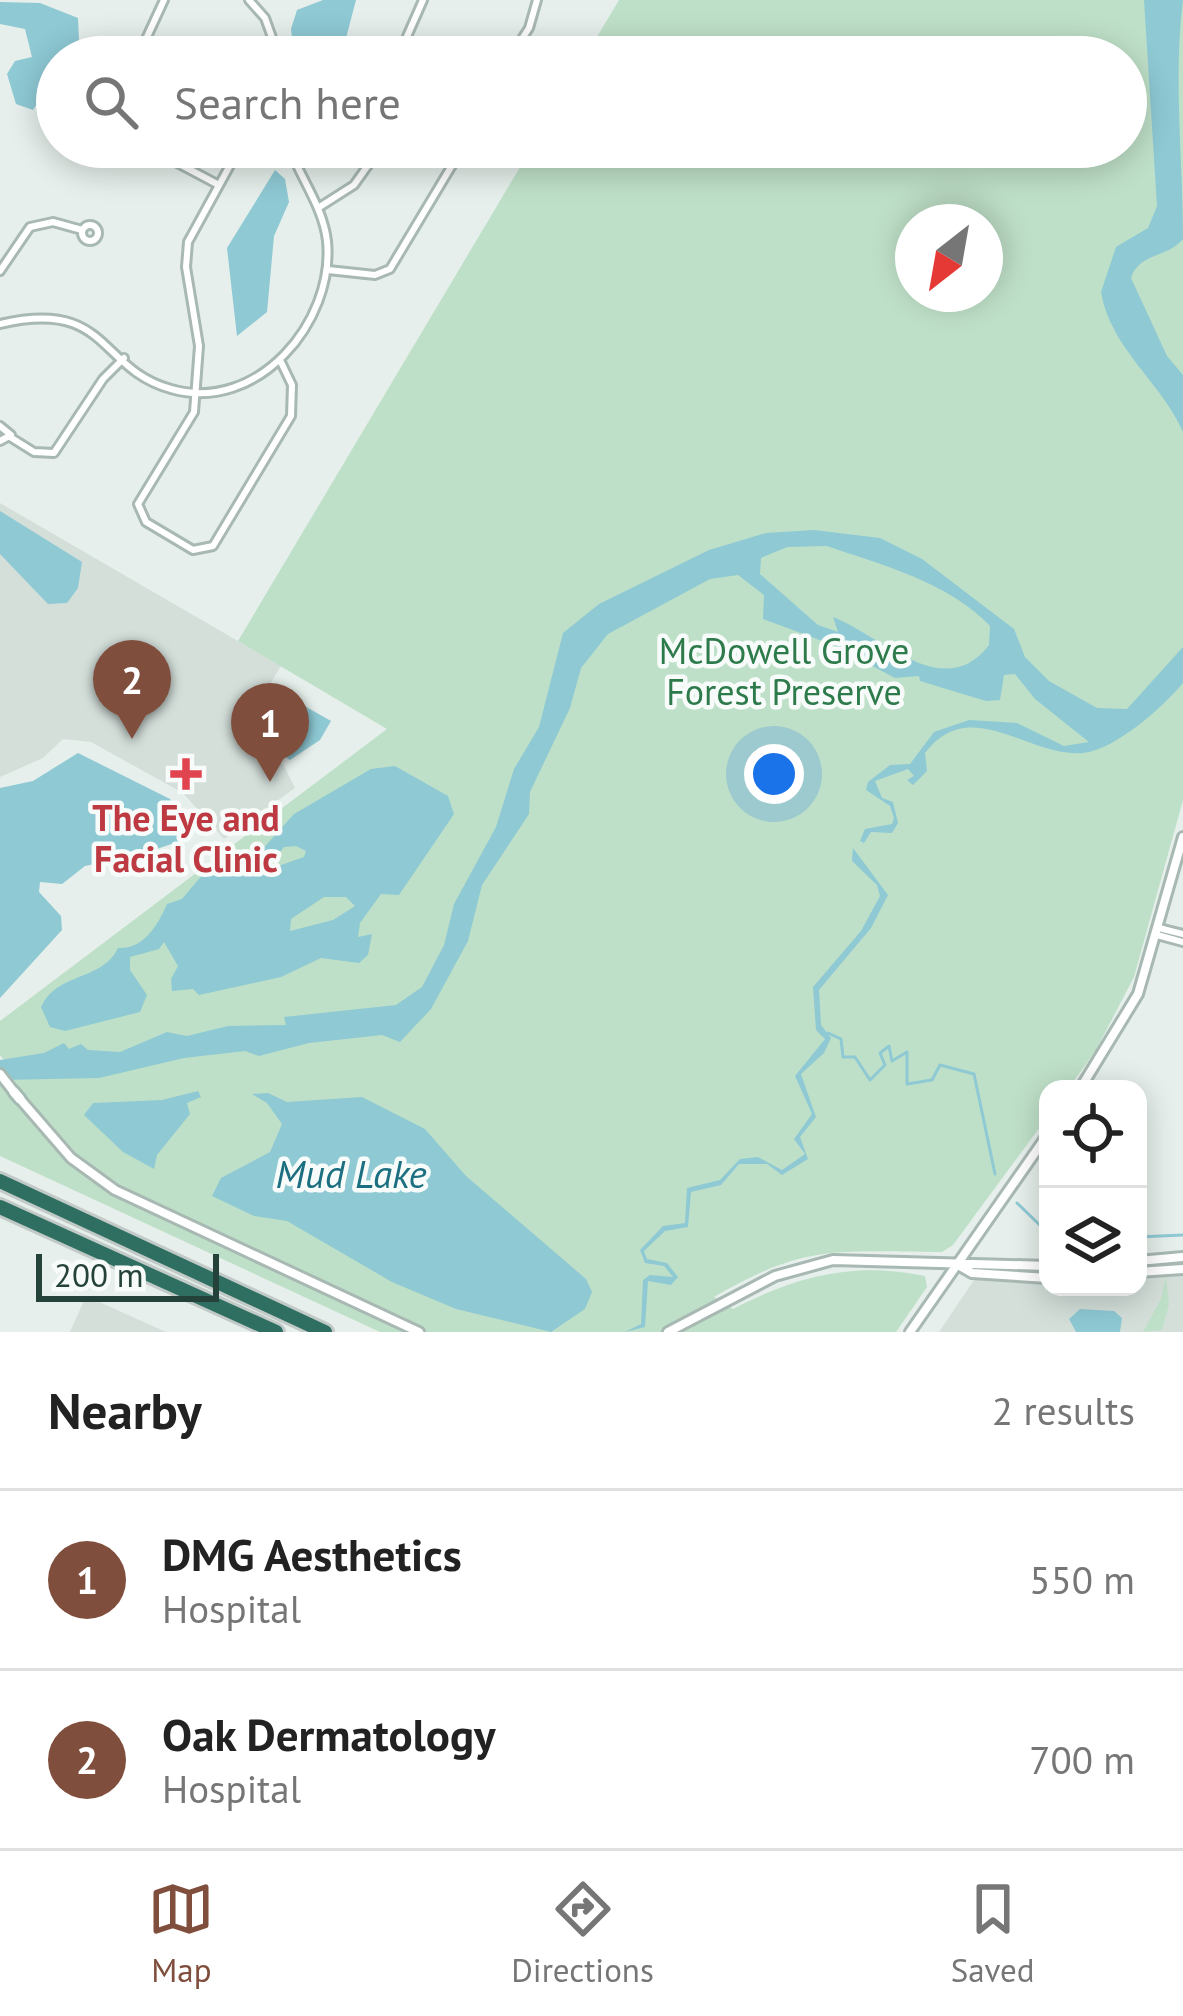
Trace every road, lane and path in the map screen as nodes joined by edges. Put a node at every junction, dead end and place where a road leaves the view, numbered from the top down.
1 (164, 0) edge
2 (249, 0) edge
3 (423, 0) edge
4 (537, 0) edge
5 (147, 36) edge
6 (271, 36) edge
7 (407, 36) edge
8 (525, 36) edge
9 (187, 168) edge
10 (228, 168) edge
11 (300, 168) edge
12 (366, 168) edge
13 (450, 168) edge
14 (218, 184) junction
15 (318, 208) junction
16 (82, 230) dead end
17 (328, 270) junction
18 (0, 271) edge
19 (0, 324) edge
20 (124, 358) junction
21 (280, 360) junction
22 (198, 392) junction
23 (0, 426) edge
24 (10, 437) junction
25 (0, 441) edge
26 (1183, 837) edge
27 (1158, 931) junction
28 (1183, 938) edge
29 (0, 1074) edge
30 (1086, 1080) edge
31 (1039, 1147) edge
32 (0, 1181) edge
33 (0, 1207) edge
34 (1183, 1257) edge
35 (1147, 1260) edge
36 (956, 1264) junction
37 (1039, 1266) edge
38 (1183, 1269) edge
39 (1147, 1271) edge
40 (1039, 1277) edge
41 (276, 1332) edge
42 (325, 1332) edge
43 (419, 1332) edge
44 (668, 1332) edge
45 (910, 1332) edge

1 - 5 street
2 - 6 street
3 - 7 street
4 - 8 street
9 - 14 street
10 - 14 street
11 - 15 street
12 - 15 street
13 - 17 street
14 - 22 street
15 - 17 street
16 - 18 street
17 - 21 street
19 - 20 street
20 - 22 street
20 - 24 street
21 - 22 street
21 - 22 street
23 - 24 street
24 - 25 street
26 - 27 street
27 - 28 street
27 - 30 street
29 - 43 street
31 - 36 street
32 - 42 highway
33 - 41 highway
34 - 35 street
36 - 37 street
36 - 40 street
36 - 44 street
36 - 45 street
38 - 39 street

